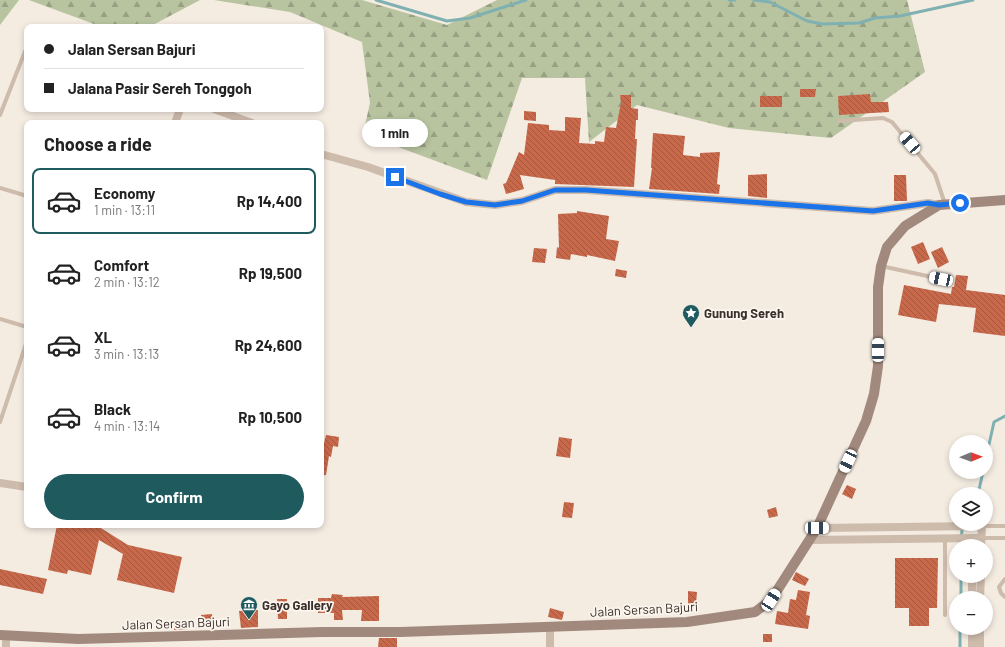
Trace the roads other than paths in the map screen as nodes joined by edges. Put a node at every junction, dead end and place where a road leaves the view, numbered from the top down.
1 (24, 54) edge
2 (222, 112) edge
3 (0, 115) edge
4 (244, 120) edge
5 (839, 121) dead end
6 (324, 155) edge
7 (0, 188) edge
8 (24, 195) edge
9 (1005, 200) edge
10 (942, 204) junction
11 (881, 266) junction
12 (941, 279) dead end
13 (0, 319) edge
14 (24, 326) edge
15 (24, 350) edge
16 (0, 422) edge
17 (0, 483) edge
18 (24, 487) edge
19 (993, 526) edge
20 (1005, 526) edge
21 (949, 527) edge
22 (817, 528) junction
23 (945, 538) junction
24 (1005, 538) edge
25 (952, 539) edge
26 (810, 540) junction
27 (993, 540) edge
28 (1005, 580) edge
29 (1005, 597) edge
30 (945, 615) dead end
31 (550, 626) junction
32 (972, 635) edge
33 (980, 635) edge
34 (3, 636) edge
35 (6, 647) edge
36 (550, 647) edge
37 (972, 647) edge
38 (980, 647) edge

1 - 3 lane
2 - 4 street
5 - 10 lane
6 - 10 street
7 - 8 lane
9 - 10 main road, Jalan Sersan Bajuri
10 - 11 main road, Jalan Sersan Bajuri
11 - 12 lane
11 - 22 main road, Jalan Sersan Bajuri
13 - 14 lane
15 - 16 lane
17 - 18 street
19 - 20 lane
21 - 22 street
22 - 26 main road, Jalan Sersan Bajuri
23 - 25 street
23 - 26 street
23 - 30 lane
24 - 27 lane
26 - 31 main road, Jalan Sersan Bajuri
28 - 29 lane
31 - 34 main road, Jalan Sersan Bajuri
31 - 36 street
32 - 37 street
33 - 38 street
34 - 35 street

